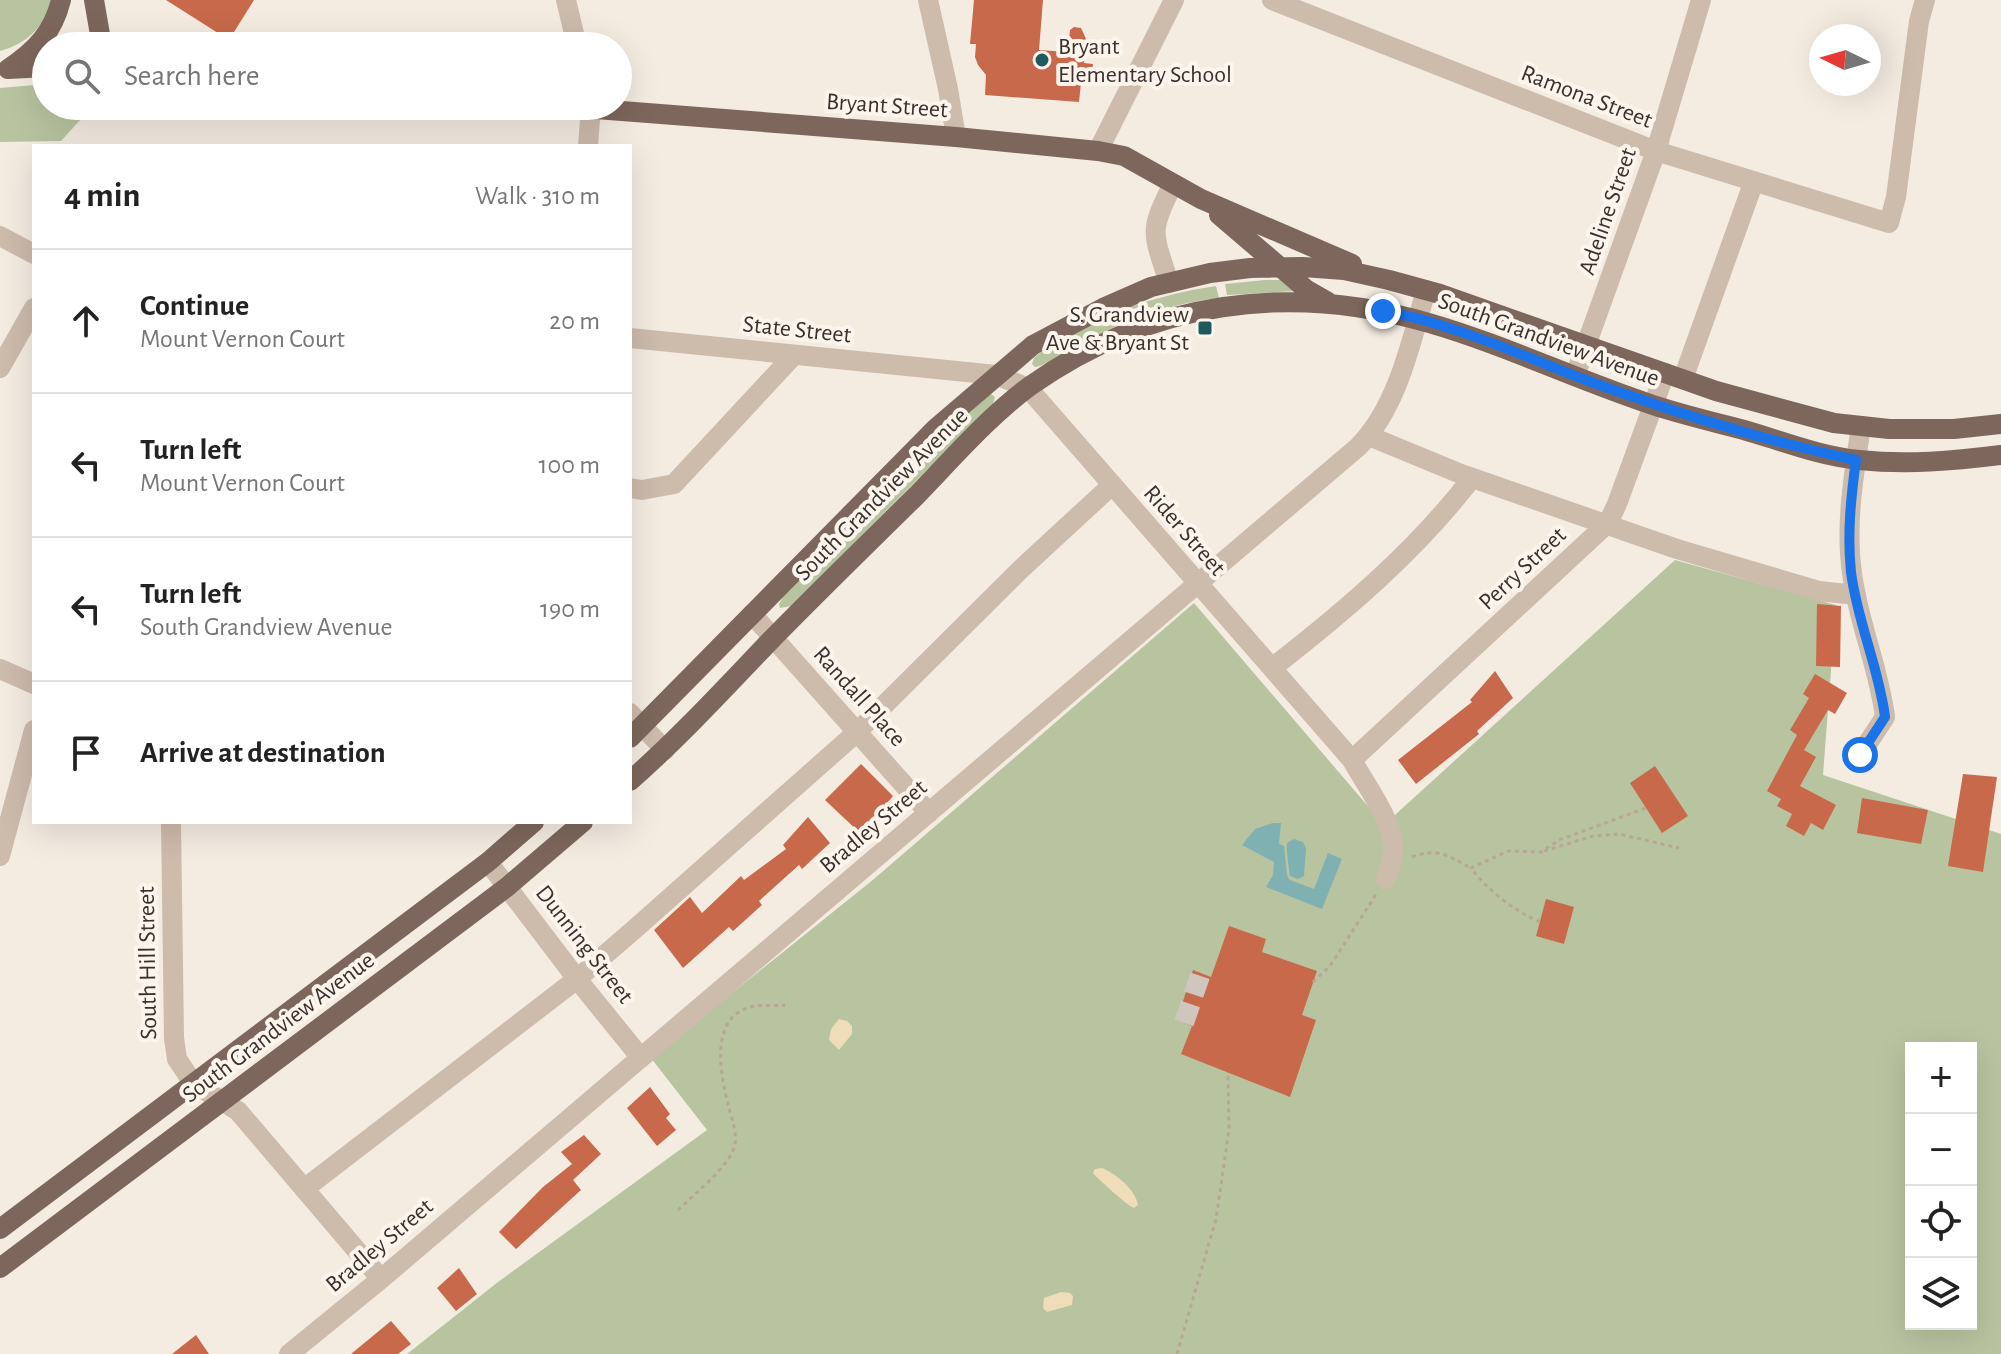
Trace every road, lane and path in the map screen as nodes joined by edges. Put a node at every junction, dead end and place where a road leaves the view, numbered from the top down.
1 (61, 0) edge
2 (94, 0) edge
3 (566, 0) edge
4 (928, 0) edge
5 (1174, 0) edge
6 (1272, 0) edge
7 (1701, 0) edge
8 (1925, 0) edge
9 (49, 32) edge
10 (100, 32) edge
11 (574, 32) edge
12 (32, 50) edge
13 (32, 68) edge
14 (4, 70) edge
15 (632, 110) edge
16 (590, 120) edge
17 (956, 137) junction
18 (588, 144) edge
19 (1098, 151) junction
20 (1656, 151) junction
21 (1754, 181) junction
22 (1173, 184) junction
23 (1201, 199) junction
24 (1236, 229) junction
25 (0, 236) edge
26 (32, 253) edge
27 (1282, 268) junction
28 (1222, 272) junction
29 (1389, 280) junction
30 (1169, 283) junction
31 (1426, 290) junction
32 (1336, 305) junction
33 (32, 312) edge
34 (1418, 320) junction
35 (632, 338) edge
36 (1588, 345) junction
37 (794, 355) junction
38 (0, 368) edge
39 (958, 371) joint
40 (996, 375) junction
41 (1575, 376) junction
42 (1674, 376) junction
43 (1028, 388) junction
44 (1653, 405) junction
45 (2001, 424) edge
46 (1861, 426) junction
47 (1369, 436) junction
48 (2001, 455) edge
49 (1856, 460) junction
50 (1472, 478) junction
51 (1112, 485) junction
52 (632, 488) edge
53 (1608, 523) junction
54 (1197, 584) junction
55 (1856, 595) junction
56 (752, 614) junction
57 (773, 638) junction
58 (1272, 668) junction
59 (0, 669) edge
60 (32, 683) edge
61 (635, 726) edge
62 (857, 732) junction
63 (32, 737) edge
64 (665, 750) junction
65 (1860, 755) dead end
66 (1352, 760) junction
67 (632, 779) edge
68 (1646, 808) dead end
69 (929, 813) junction
70 (171, 824) edge
71 (532, 824) edge
72 (581, 824) edge
73 (1679, 848) dead end
74 (1541, 852) junction
75 (0, 856) edge
76 (1411, 857) dead end
77 (488, 862) junction
78 (1471, 868) junction
79 (1386, 879) joint
80 (507, 887) junction
81 (1540, 922) dead end
82 (577, 979) junction
83 (1313, 982) dead end
84 (785, 1005) dead end
85 (641, 1058) junction
86 (1228, 1076) dead end
87 (208, 1091) junction
88 (304, 1189) junction
89 (678, 1210) dead end
90 (0, 1229) edge
91 (0, 1268) edge
92 (381, 1279) junction
93 (289, 1354) edge
94 (1177, 1354) edge

1 - 9 main road
2 - 10 main road
3 - 11 street
4 - 17 street
5 - 19 street
6 - 20 street, Ramona Street
7 - 20 street, Adeline Street
8 - 21 street, Ramona Street
12 - 14 main road
13 - 14 main road
15 - 17 main road, Bryant Street
16 - 18 street
17 - 19 main road, Bryant Street
19 - 22 main road, Bryant Street
20 - 21 street, Ramona Street
20 - 36 street, Adeline Street
21 - 42 street, Perry Street
22 - 23 main road, Bryant Street
22 - 30 street
23 - 24 main road
23 - 29 main road
24 - 27 main road
24 - 28 main road
25 - 26 street
27 - 28 main road, South Grandview Avenue
27 - 29 main road, South Grandview Avenue
27 - 32 main road
28 - 30 main road, South Grandview Avenue
29 - 31 main road, South Grandview Avenue
30 - 40 main road, South Grandview Avenue
31 - 34 street, Bradley Street
31 - 36 main road, South Grandview Avenue
32 - 34 main road, South Grandview Avenue
32 - 43 main road, South Grandview Avenue
33 - 38 street
34 - 41 main road, South Grandview Avenue
34 - 47 street, Bradley Street
35 - 37 street, State Street
36 - 41 street, Adeline Street
36 - 42 main road, South Grandview Avenue
37 - 39 street, State Street
37 - 52 street
39 - 40 street, Rider Street
40 - 43 street, Rider Street
40 - 56 main road, South Grandview Avenue
41 - 44 main road, South Grandview Avenue
42 - 44 street, Perry Street
42 - 46 main road, South Grandview Avenue
43 - 51 street, Rider Street
43 - 57 main road, South Grandview Avenue
44 - 49 main road, South Grandview Avenue
44 - 53 street, Perry Street
45 - 46 main road, South Grandview Avenue
46 - 49 street
47 - 50 street
47 - 54 street, Bradley Street
48 - 49 main road, South Grandview Avenue
49 - 55 street
50 - 53 street
50 - 58 street
51 - 54 street, Rider Street
51 - 62 street
53 - 55 street
53 - 66 street, Perry Street
54 - 58 street, Rider Street
54 - 69 street, Bradley Street
55 - 65 street
56 - 57 street, Randall Place
56 - 61 main road, South Grandview Avenue
57 - 62 street, Randall Place
57 - 64 main road, South Grandview Avenue
58 - 66 street, Rider Street
59 - 60 street
61 - 64 street
62 - 69 street, Randall Place
62 - 82 street
63 - 75 street
64 - 67 main road, South Grandview Avenue
66 - 79 street, Rider Street
68 - 74 path
69 - 85 street, Bradley Street
70 - 87 street, South Hill Street
71 - 77 main road, South Grandview Avenue
72 - 80 main road, South Grandview Avenue
73 - 74 path
74 - 78 path
76 - 78 path
77 - 80 street, Dunning Street
77 - 87 main road, South Grandview Avenue
78 - 81 path
79 - 83 path
80 - 82 street, Dunning Street
80 - 87 main road, South Grandview Avenue
82 - 85 street, Dunning Street
82 - 88 street
84 - 89 path
85 - 92 street, Bradley Street
86 - 94 path
87 - 88 street, South Hill Street
87 - 90 main road, South Grandview Avenue
87 - 91 main road, South Grandview Avenue
88 - 92 street, South Hill Street
92 - 93 street, Bradley Street

